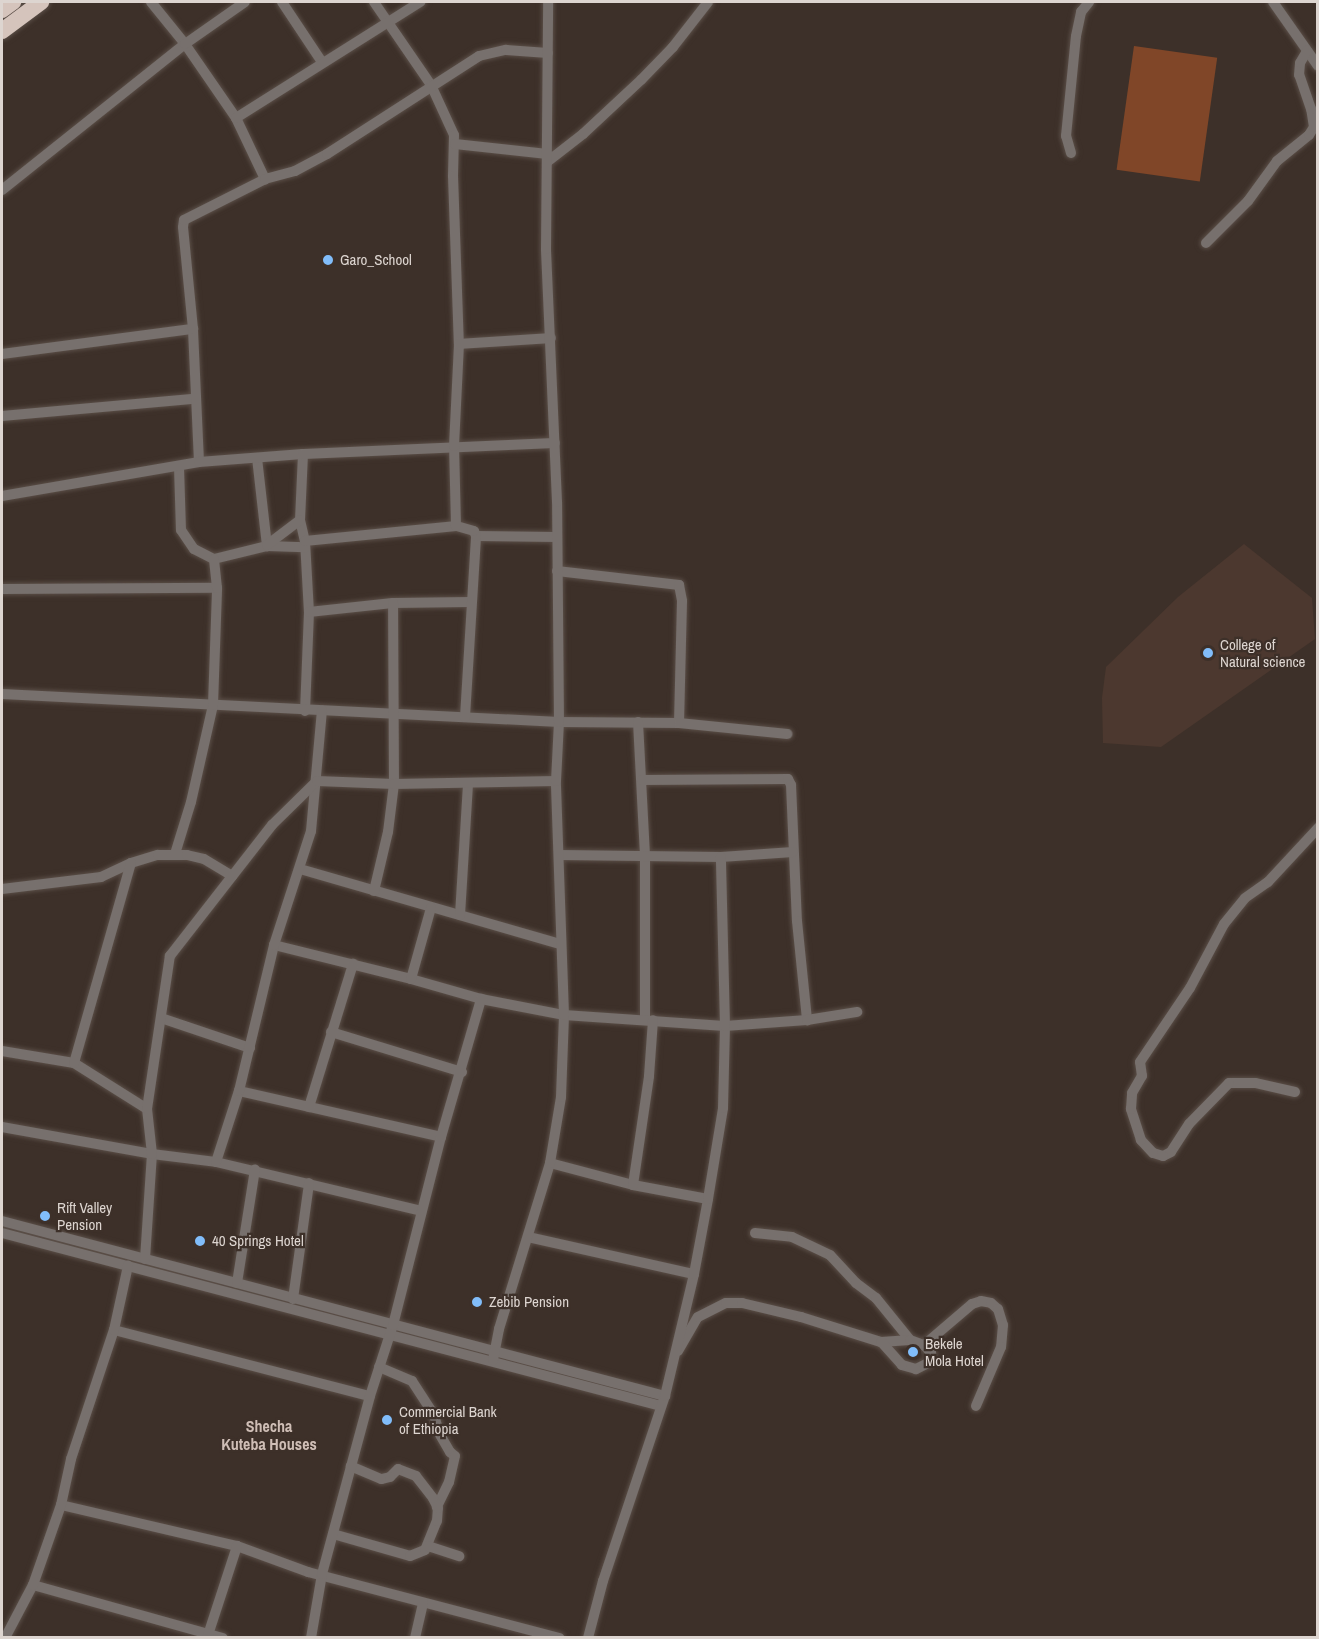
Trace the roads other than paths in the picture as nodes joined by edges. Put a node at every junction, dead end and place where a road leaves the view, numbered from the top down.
1 (13, 2) edge
2 (41, 2) edge
3 (152, 2) edge
4 (245, 2) edge
5 (282, 2) edge
6 (374, 2) edge
7 (420, 2) edge
8 (548, 2) edge
9 (708, 2) edge
10 (1089, 2) edge
11 (1273, 2) edge
12 (2, 10) edge
13 (388, 22) junction
14 (2, 31) edge
15 (185, 44) junction
16 (1307, 51) junction
17 (548, 53) junction
18 (322, 62) junction
19 (1317, 66) edge
20 (431, 85) junction
21 (236, 118) junction
22 (454, 144) junction
23 (1071, 153) dead end
24 (547, 158) junction
25 (265, 179) junction
26 (2, 190) edge
27 (1206, 243) dead end
28 (192, 329) junction
29 (551, 338) junction
30 (459, 344) junction
31 (2, 354) edge
32 (194, 399) junction
33 (2, 416) edge
34 (555, 443) junction
35 (454, 446) junction
36 (303, 453) junction
37 (257, 458) junction
38 (199, 462) junction
39 (180, 468) junction
40 (2, 496) edge
41 (300, 520) junction
42 (456, 526) junction
43 (476, 536) junction
44 (557, 537) junction
45 (305, 544) junction
46 (267, 546) junction
47 (214, 559) junction
48 (557, 571) junction
49 (217, 588) junction
50 (2, 589) edge
51 (470, 602) junction
52 (393, 603) junction
53 (309, 612) junction
54 (2, 694) edge
55 (213, 705) junction
56 (305, 711) junction
57 (322, 711) junction
58 (392, 713) junction
59 (465, 717) junction
60 (559, 722) junction
61 (638, 722) junction
62 (679, 723) junction
63 (787, 734) dead end
64 (642, 780) junction
65 (317, 781) junction
66 (556, 781) junction
67 (468, 783) junction
68 (394, 784) junction
69 (1317, 828) edge
70 (794, 852) junction
71 (175, 854) junction
72 (560, 855) junction
73 (645, 856) junction
74 (721, 857) junction
75 (131, 863) junction
76 (300, 868) junction
77 (232, 876) junction
78 (2, 889) edge
79 (374, 891) junction
80 (431, 908) junction
81 (460, 915) junction
82 (560, 944) junction
83 (274, 945) junction
84 (353, 964) junction
85 (411, 979) junction
86 (481, 999) junction
87 (857, 1012) dead end
88 (564, 1015) junction
89 (161, 1018) junction
90 (649, 1020) junction
91 (807, 1020) junction
92 (725, 1026) junction
93 (331, 1032) junction
94 (250, 1048) junction
95 (2, 1051) edge
96 (74, 1063) junction
97 (462, 1072) junction
98 (239, 1091) junction
99 (1295, 1092) dead end
100 (309, 1107) junction
101 (147, 1109) junction
102 (2, 1127) edge
103 (441, 1137) junction
104 (152, 1154) junction
105 (216, 1162) junction
106 (550, 1163) junction
107 (255, 1169) junction
108 (309, 1183) junction
109 (633, 1185) junction
110 (708, 1199) junction
111 (422, 1211) junction
112 (2, 1221) edge
113 (2, 1233) edge
114 (755, 1233) dead end
115 (528, 1238) junction
116 (145, 1259) junction
117 (128, 1266) junction
118 (694, 1274) junction
119 (237, 1283) junction
120 (293, 1299) junction
121 (391, 1329) junction
122 (114, 1330) junction
123 (910, 1340) junction
124 (881, 1342) junction
125 (924, 1345) junction
126 (494, 1355) junction
127 (671, 1365) junction
128 (379, 1367) junction
129 (370, 1396) junction
130 (663, 1401) junction
131 (976, 1406) dead end
132 (351, 1466) junction
133 (61, 1505) junction
134 (437, 1506) junction
135 (333, 1534) junction
136 (237, 1546) junction
137 (428, 1546) junction
138 (459, 1556) dead end
139 (322, 1574) junction
140 (33, 1585) junction
141 (423, 1603) junction
142 (207, 1636) edge
143 (5, 1638) edge
144 (223, 1638) edge
145 (311, 1638) edge
146 (415, 1638) edge
147 (559, 1638) edge
148 (588, 1638) edge

1 - 12 highway
2 - 14 highway
3 - 15 street
4 - 15 street
5 - 18 street
6 - 13 street
7 - 13 street
8 - 17 street
9 - 24 street
10 - 23 street
11 - 16 street
13 - 18 street
13 - 20 street
15 - 21 street
15 - 26 street
16 - 19 street
16 - 27 street
17 - 20 street
17 - 24 street
18 - 21 street
20 - 22 street
20 - 25 street
21 - 25 street
22 - 24 street
22 - 30 street
24 - 29 street
25 - 28 street
28 - 31 street
28 - 32 street
29 - 30 street
29 - 34 street
30 - 35 street
32 - 33 street
32 - 38 street
34 - 35 street
34 - 44 street
35 - 36 street
35 - 42 street
36 - 37 street
36 - 41 street
37 - 38 street
37 - 46 street
38 - 39 street
39 - 40 street
39 - 47 street
41 - 45 street
41 - 46 street
42 - 43 street
42 - 45 street
43 - 44 street
43 - 51 street
44 - 48 street
45 - 46 street
45 - 53 street
46 - 47 street
47 - 49 street
48 - 60 street
48 - 62 street
49 - 50 street
49 - 55 street
51 - 52 street
51 - 59 street
52 - 53 street
52 - 58 street
53 - 56 street
54 - 55 street
55 - 56 street
55 - 71 street
56 - 57 street
57 - 58 street
57 - 65 street
58 - 59 street
58 - 68 street
59 - 60 street
60 - 61 street
60 - 66 street
61 - 62 street
61 - 64 street
62 - 63 street
64 - 70 street
64 - 73 street
65 - 68 street
65 - 76 street
65 - 77 street
66 - 67 street
66 - 72 street
67 - 68 street
67 - 81 street
68 - 79 street
69 - 99 street
70 - 74 street
70 - 91 street
71 - 75 street
71 - 77 street
72 - 73 street
72 - 82 street
73 - 74 street
73 - 90 street
74 - 92 street
75 - 78 street
75 - 96 street
76 - 79 street
76 - 83 street
77 - 89 street
79 - 80 street
80 - 81 street
80 - 85 street
81 - 82 street
82 - 88 street
83 - 84 street
83 - 94 street
84 - 85 street
84 - 93 street
85 - 86 street
86 - 88 street
86 - 97 street
87 - 91 street
88 - 90 street
88 - 106 street
89 - 94 street
89 - 101 street
90 - 92 street
90 - 109 street
91 - 92 street
92 - 110 street
93 - 97 street
93 - 100 street
94 - 98 street
95 - 96 street
96 - 101 street
97 - 103 street
98 - 100 street
98 - 105 street
100 - 103 street
101 - 104 street
102 - 104 street
103 - 111 street
104 - 105 street
104 - 116 street
105 - 107 street
106 - 109 street
106 - 115 street
107 - 108 street
107 - 119 street
108 - 111 street
108 - 120 street
109 - 110 street
110 - 118 street
111 - 121 street
112 - 116 street
113 - 117 street
114 - 123 street
115 - 118 street
115 - 126 street
116 - 119 street
117 - 121 street
117 - 122 street
118 - 127 street
119 - 120 street
120 - 121 street
121 - 126 street
121 - 128 street
122 - 129 street
122 - 133 street
123 - 124 street
123 - 125 street
124 - 125 street
124 - 127 street
125 - 131 street
126 - 130 street
127 - 130 street
128 - 129 street
128 - 134 street
129 - 132 street
130 - 148 street
132 - 134 street
132 - 135 street
133 - 136 street
133 - 140 street
134 - 137 street
135 - 137 street
135 - 139 street
136 - 139 street
136 - 142 street
137 - 138 street
139 - 141 street
139 - 145 street
140 - 142 street
140 - 143 street
141 - 146 street
141 - 147 street
142 - 144 street

